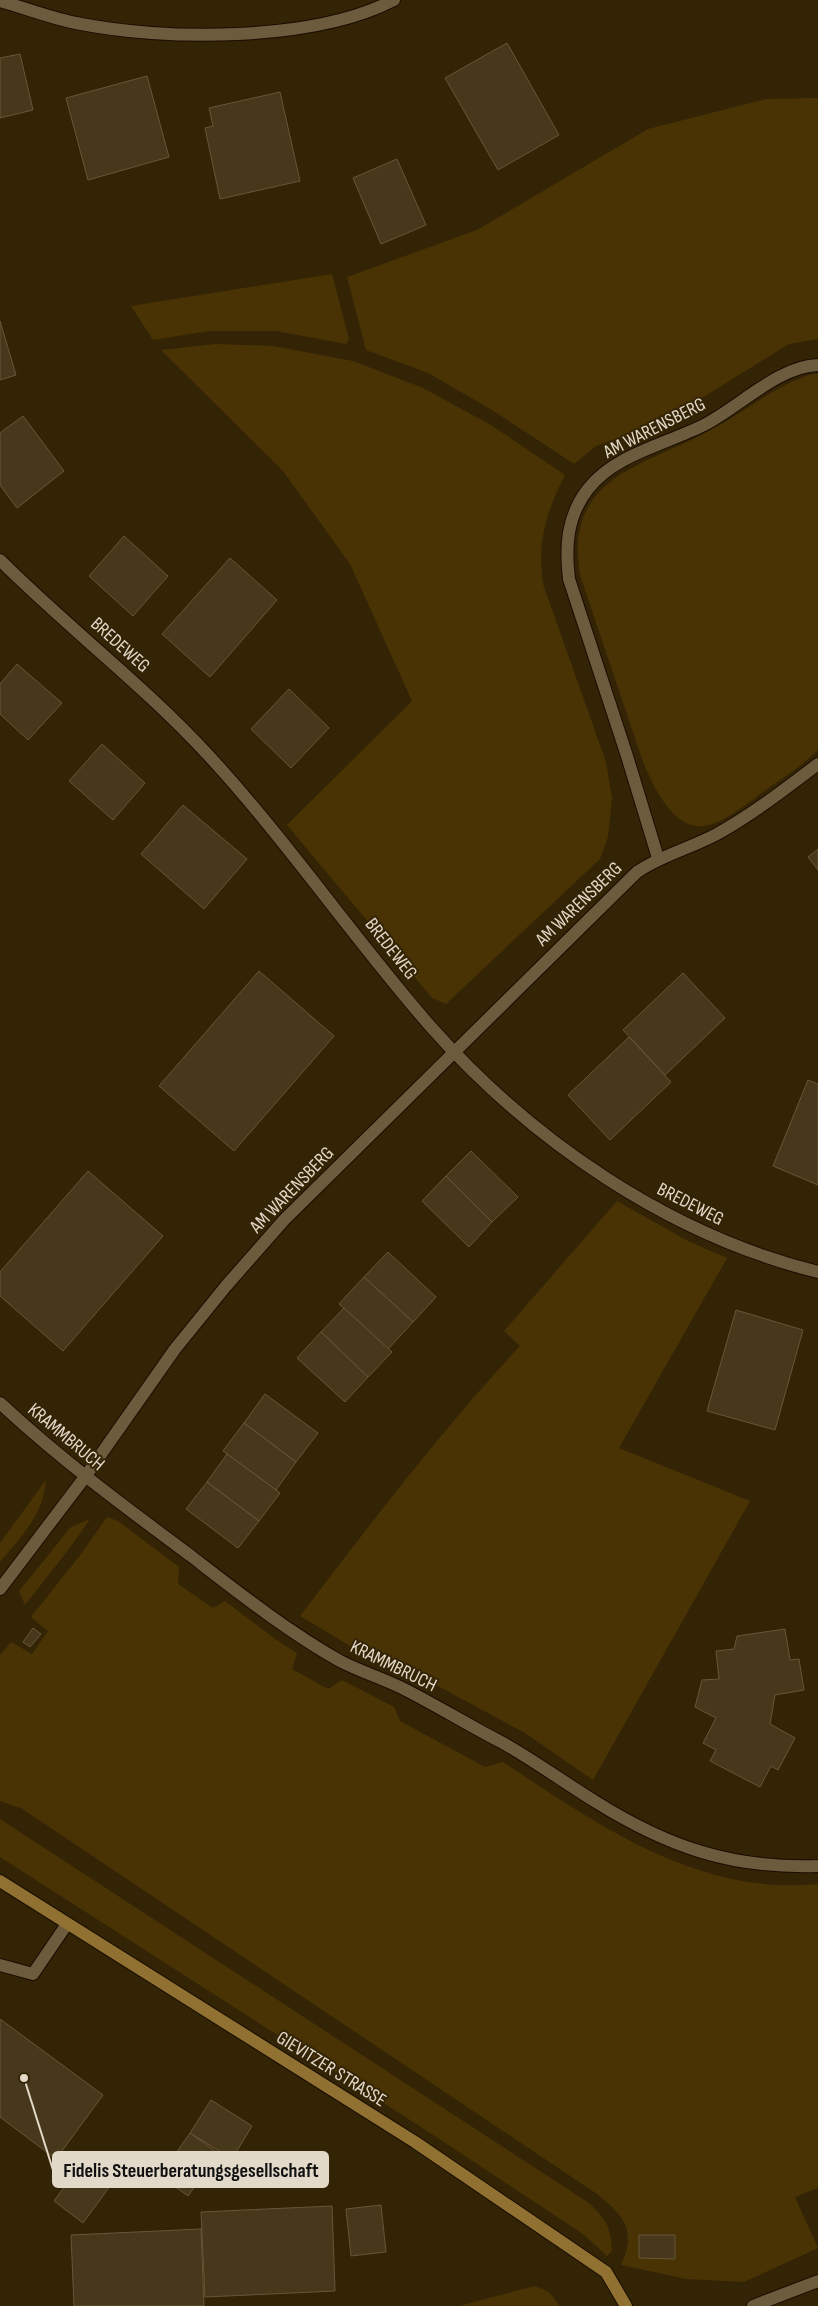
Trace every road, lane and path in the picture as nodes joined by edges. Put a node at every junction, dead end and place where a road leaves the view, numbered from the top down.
1 (394, 0) edge
2 (0, 1) edge
3 (818, 364) edge
4 (0, 560) edge
5 (818, 764) edge
6 (658, 858) junction
7 (454, 1051) junction
8 (818, 1272) edge
9 (0, 1403) edge
10 (86, 1477) junction
11 (0, 1589) edge
12 (818, 1866) edge
13 (0, 1881) edge
14 (67, 1924) junction
15 (0, 1965) edge
16 (818, 2281) edge
17 (626, 2306) edge
18 (753, 2306) edge

1 - 2 street
3 - 6 street, AM WARENSBERG
4 - 7 street, BREDEWEG
5 - 6 street, AM WARENSBERG
6 - 7 street, AM WARENSBERG
7 - 8 street, BREDEWEG
7 - 10 street, AM WARENSBERG
9 - 10 street, KRAMMBRUCH
10 - 11 street, AM WARENSBERG
10 - 12 street, KRAMMBRUCH
13 - 14 main road, GIEVITZER STRASSE
14 - 15 street
14 - 17 main road, GIEVITZER STRASSE
16 - 18 street

